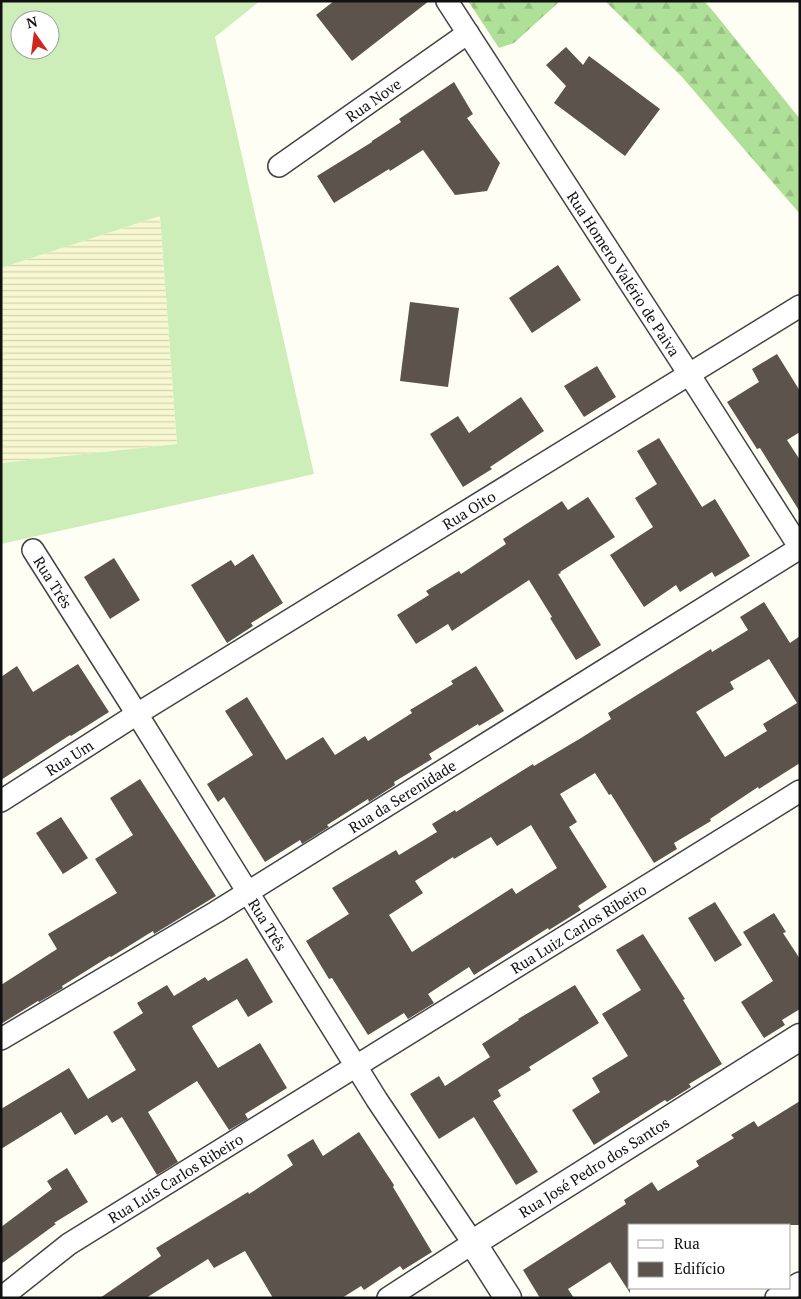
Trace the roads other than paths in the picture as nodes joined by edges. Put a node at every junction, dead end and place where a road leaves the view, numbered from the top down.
1 (448, 1) edge
2 (468, 33) junction
3 (279, 166) dead end
4 (800, 306) edge
5 (689, 374) junction
6 (800, 548) edge
7 (33, 550) dead end
8 (138, 714) junction
9 (800, 791) edge
10 (1, 801) edge
11 (248, 891) junction
12 (800, 1037) edge
13 (1, 1039) edge
14 (356, 1066) junction
15 (473, 1243) junction
16 (790, 1289) edge
17 (2, 1298) edge
18 (388, 1298) edge
19 (508, 1298) edge
20 (776, 1298) edge

1 - 2 street, Rua Homero Valério de Paiva
2 - 3 street, Rua Nove
2 - 5 street, Rua Homero Valério de Paiva
4 - 5 street, Rua Oito
5 - 6 street, Rua Homero Valério de Paiva
5 - 8 street, Rua Oito
6 - 11 street, Rua da Serenidade
7 - 8 street, Rua Três
8 - 10 street, Rua Um
8 - 11 street, Rua Três
9 - 14 street, Rua Luiz Carlos Ribeiro
11 - 13 street, Rua da Serenidade
11 - 14 street, Rua Três
12 - 15 street, Rua José Pedro dos Santos
14 - 15 street, Rua Três
14 - 17 street, Rua Luís Carlos Ribeiro
15 - 18 street, Rua José Pedro dos Santos
15 - 19 street, Rua Três
16 - 20 street

